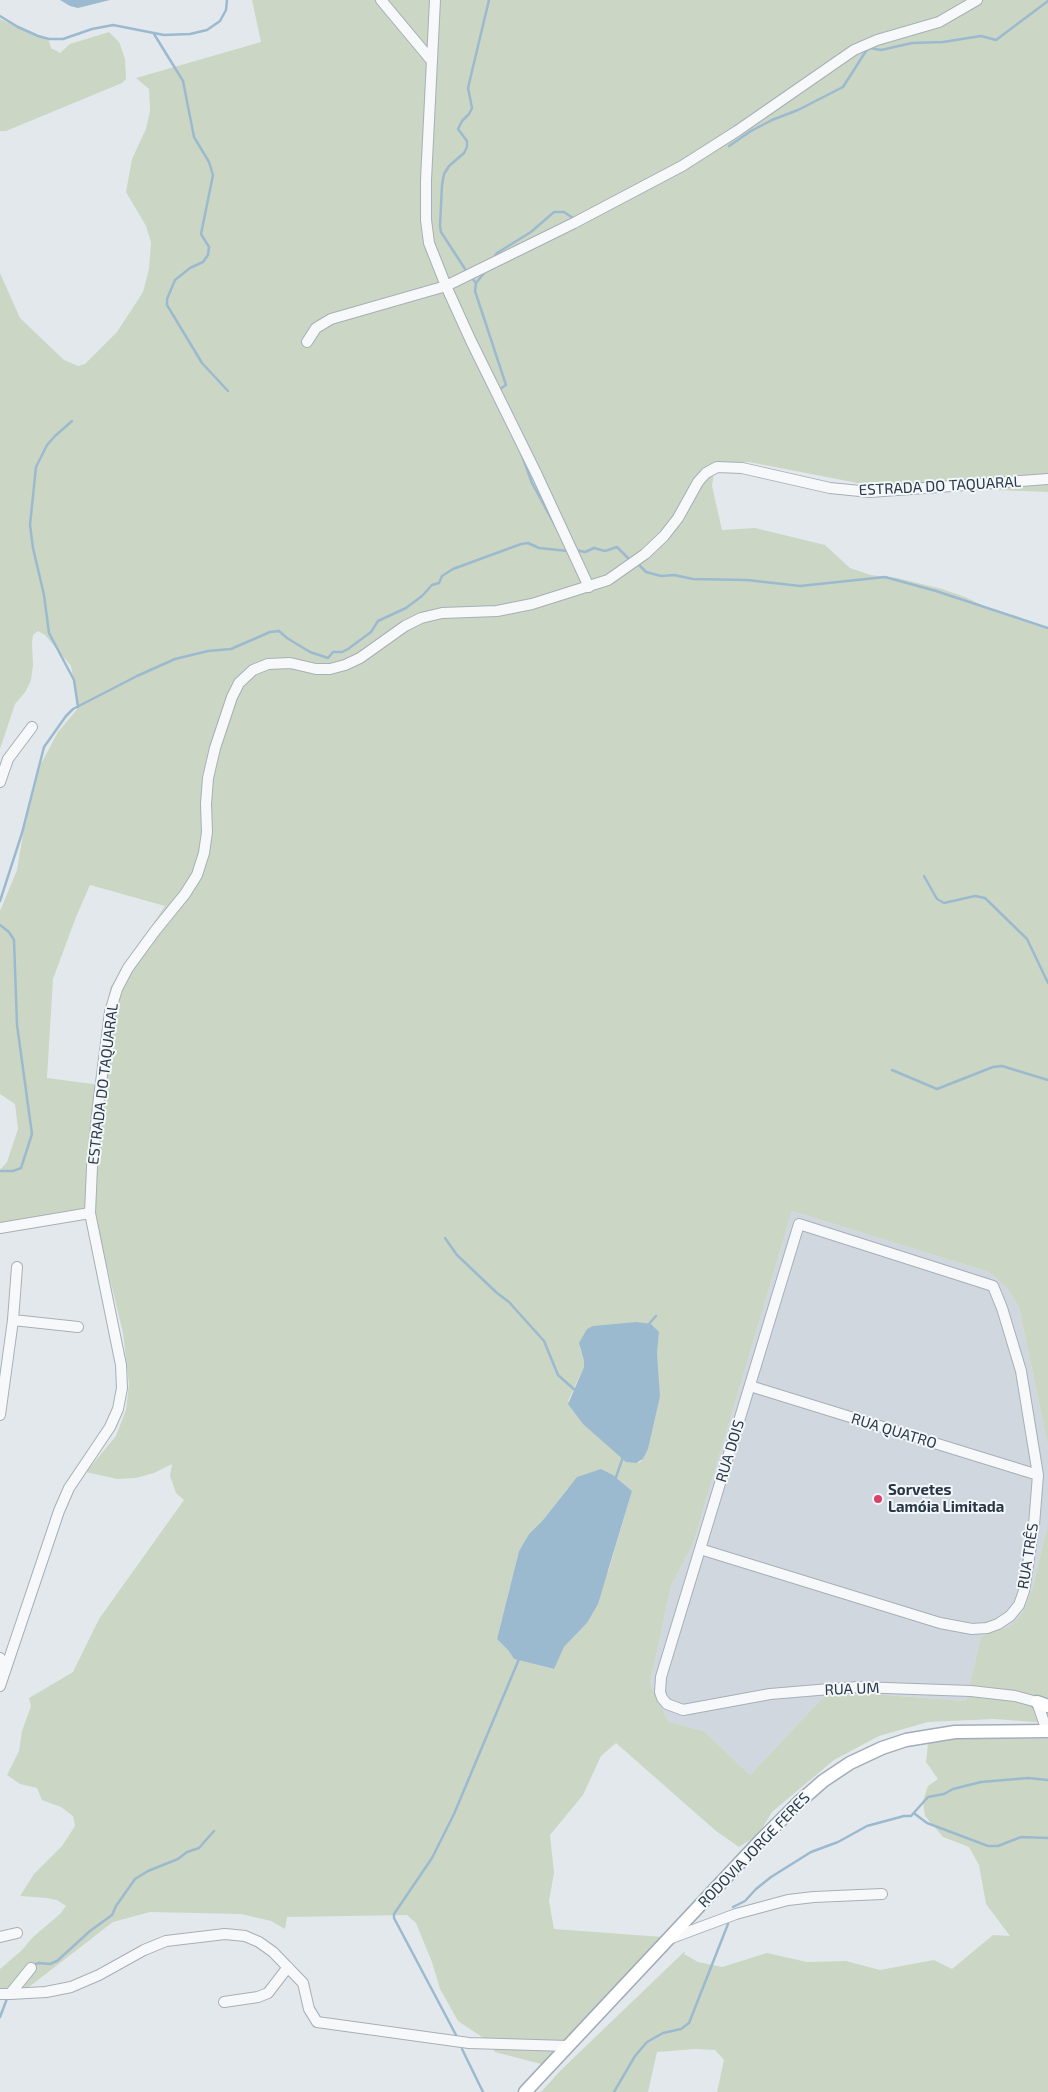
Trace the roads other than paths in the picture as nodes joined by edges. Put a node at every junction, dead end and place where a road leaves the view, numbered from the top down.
1 (381, 0) edge
2 (435, 0) edge
3 (977, 0) edge
4 (431, 60) junction
5 (446, 286) junction
6 (308, 342) dead end
7 (1048, 479) edge
8 (589, 587) junction
9 (32, 727) dead end
10 (0, 782) edge
11 (90, 1213) junction
12 (799, 1224) joint
13 (0, 1228) edge
14 (16, 1267) dead end
15 (12, 1320) junction
16 (78, 1327) dead end
17 (3, 1374) edge
18 (750, 1386) junction
19 (0, 1415) edge
20 (1038, 1475) junction
21 (700, 1549) junction
22 (0, 1658) edge
23 (661, 1677) joint
24 (1, 1684) edge
25 (1043, 1704) edge
26 (1048, 1731) edge
27 (882, 1894) dead end
28 (17, 1933) dead end
29 (0, 1937) edge
30 (668, 1940) junction
31 (288, 1967) junction
32 (31, 1968) dead end
33 (5, 1994) edge
34 (224, 2002) dead end
35 (568, 2046) junction
36 (525, 2092) edge

1 - 4 street
2 - 4 street
3 - 5 street
4 - 5 street
5 - 6 street
5 - 8 street
7 - 8 street, ESTRADA DO TAQUARAL
8 - 11 street, ESTRADA DO TAQUARAL
9 - 10 street
11 - 13 street
11 - 24 street, ESTRADA DO TAQUARAL
12 - 18 street, RUA DOIS
12 - 20 street, RUA TRÊS
14 - 15 street
15 - 16 street
15 - 17 street
17 - 19 street
18 - 20 street, RUA QUATRO
18 - 21 street, RUA DOIS
20 - 21 street, RUA TRÊS
21 - 23 street, RUA DOIS
22 - 24 street
23 - 25 street, RUA UM
25 - 26 street, RUA UM
26 - 30 main road, RODOVIA JORGE FERES
27 - 30 street
28 - 29 street
30 - 35 main road, RODOVIA JORGE FERES
31 - 33 street
31 - 34 street
31 - 35 street
32 - 33 street
35 - 36 main road, RODOVIA JORGE FERES

